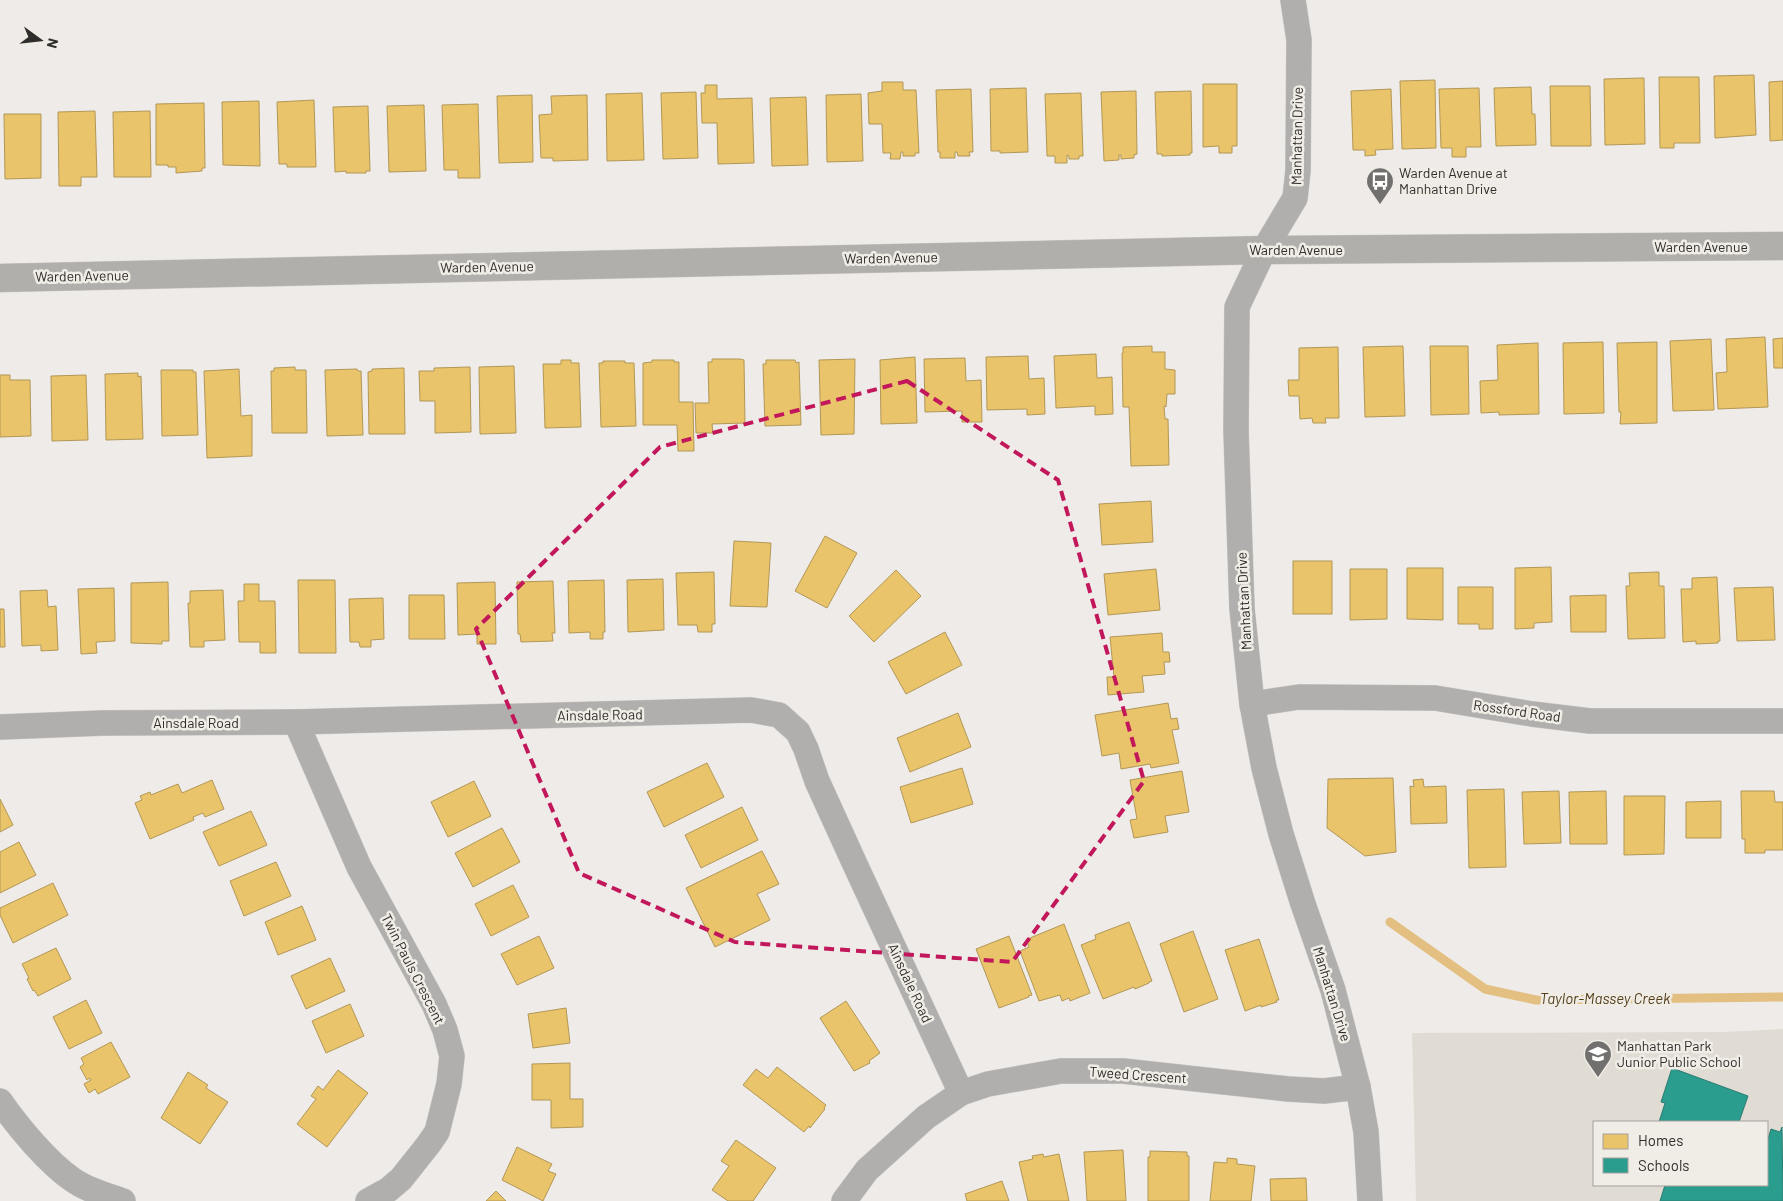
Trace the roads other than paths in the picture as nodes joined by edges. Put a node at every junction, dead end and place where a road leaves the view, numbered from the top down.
1 (1294, 0) edge
2 (1783, 246) edge
3 (1264, 250) junction
4 (0, 278) edge
5 (1252, 704) junction
6 (1783, 721) edge
7 (296, 722) junction
8 (0, 727) edge
9 (1358, 1087) junction
10 (962, 1093) junction
11 (0, 1102) edge
12 (122, 1201) edge
13 (368, 1201) edge
14 (844, 1201) edge
15 (1370, 1201) edge

1 - 3 street, Manhattan Drive
2 - 3 main road, Warden Avenue
3 - 4 main road, Warden Avenue
3 - 5 street, Manhattan Drive
5 - 6 street, Rossford Road
5 - 9 street, Manhattan Drive
7 - 8 street, Ainsdale Road
7 - 10 street, Ainsdale Road
7 - 13 street, Twin Pauls Crescent
9 - 10 street, Tweed Crescent
9 - 15 street, Manhattan Drive
10 - 14 street, Tweed Crescent
11 - 12 street

